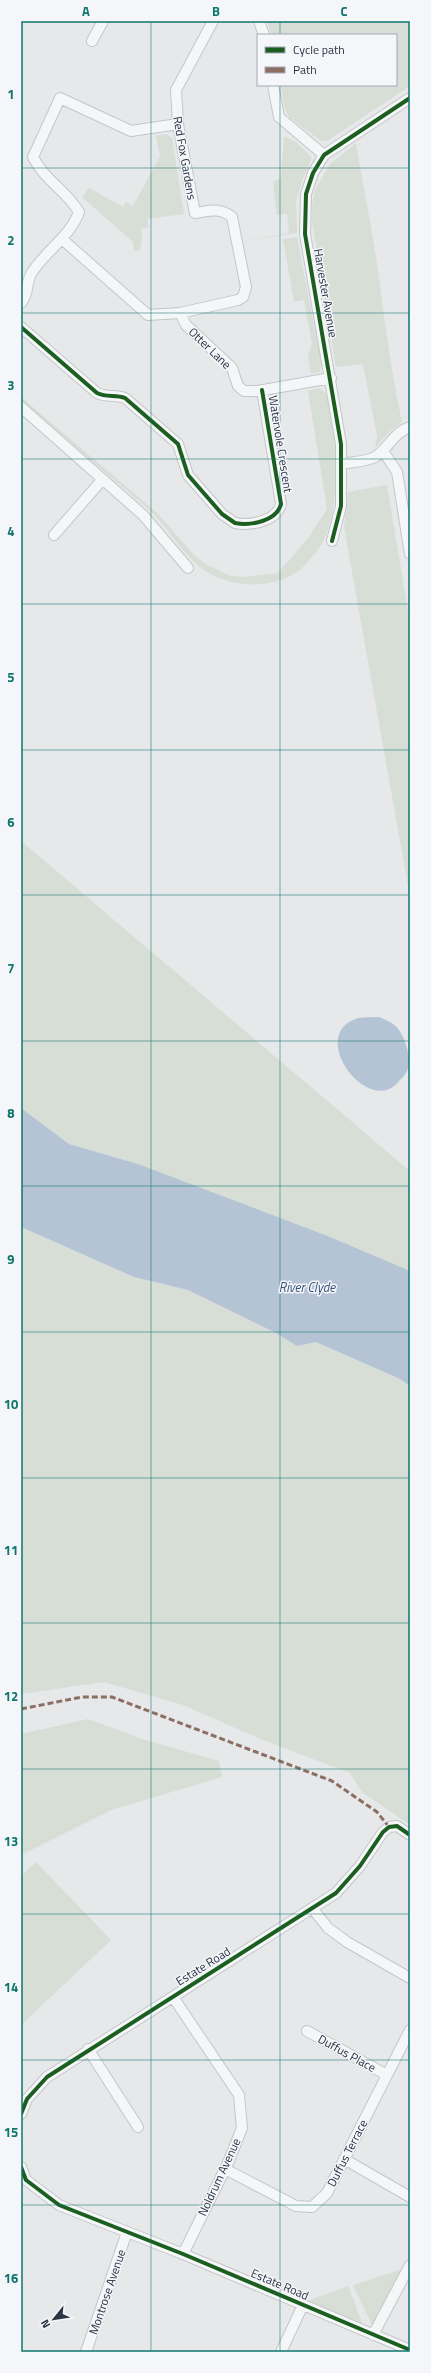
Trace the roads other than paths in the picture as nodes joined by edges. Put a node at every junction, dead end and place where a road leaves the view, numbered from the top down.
1 (103, 21) edge
2 (213, 21) edge
3 (259, 21) edge
4 (264, 34) edge
5 (92, 41) dead end
6 (273, 86) edge
7 (410, 98) edge
8 (178, 124) junction
9 (324, 155) junction
10 (62, 239) junction
11 (25, 278) edge
12 (21, 303) edge
13 (180, 313) junction
14 (21, 327) edge
15 (331, 378) junction
16 (262, 390) junction
17 (21, 407) edge
18 (410, 427) edge
19 (383, 450) junction
20 (341, 464) junction
21 (102, 480) junction
22 (54, 535) dead end
23 (408, 540) edge
24 (332, 541) dead end
25 (410, 554) edge
26 (188, 568) dead end
27 (410, 1835) edge
28 (312, 1908) junction
29 (410, 1978) edge
30 (174, 1997) junction
31 (410, 2030) edge
32 (308, 2031) dead end
33 (88, 2049) junction
34 (387, 2075) junction
35 (21, 2114) edge
36 (138, 2127) dead end
37 (344, 2159) junction
38 (21, 2167) edge
39 (225, 2169) junction
40 (410, 2197) edge
41 (127, 2232) junction
42 (183, 2254) junction
43 (410, 2265) edge
44 (303, 2305) junction
45 (373, 2335) junction
46 (410, 2350) edge
47 (86, 2352) edge
48 (281, 2352) edge

1 - 5 street
2 - 8 street, Red Fox Gardens
3 - 4 street
6 - 9 street
7 - 9 street, Harvester Avenue
8 - 10 street
8 - 13 street, Red Fox Gardens
9 - 15 street, Harvester Avenue
10 - 11 street
10 - 13 street
11 - 12 street
13 - 16 street, Otter Lane
14 - 16 street, Watervole Crescent
15 - 16 street, Otter Lane
15 - 20 street, Harvester Avenue
17 - 21 street
18 - 19 street
19 - 20 street
19 - 23 street
20 - 24 street, Harvester Avenue
21 - 22 street
21 - 26 street
23 - 25 street
27 - 28 street, Estate Road
28 - 29 street
28 - 30 street, Estate Road
30 - 33 street, Estate Road
30 - 39 street, Noldrum Avenue
31 - 34 street, Duffus Terrace
32 - 34 street, Duffus Place
33 - 35 street, Estate Road
33 - 36 street
34 - 37 street, Duffus Terrace
37 - 39 street, Duffus Terrace
37 - 40 street
38 - 41 street, Estate Road
39 - 42 street, Noldrum Avenue
41 - 42 street, Estate Road
41 - 47 street, Montrose Avenue
42 - 44 street, Estate Road
43 - 45 street
44 - 45 street, Estate Road
44 - 48 street
45 - 46 street, Estate Road

